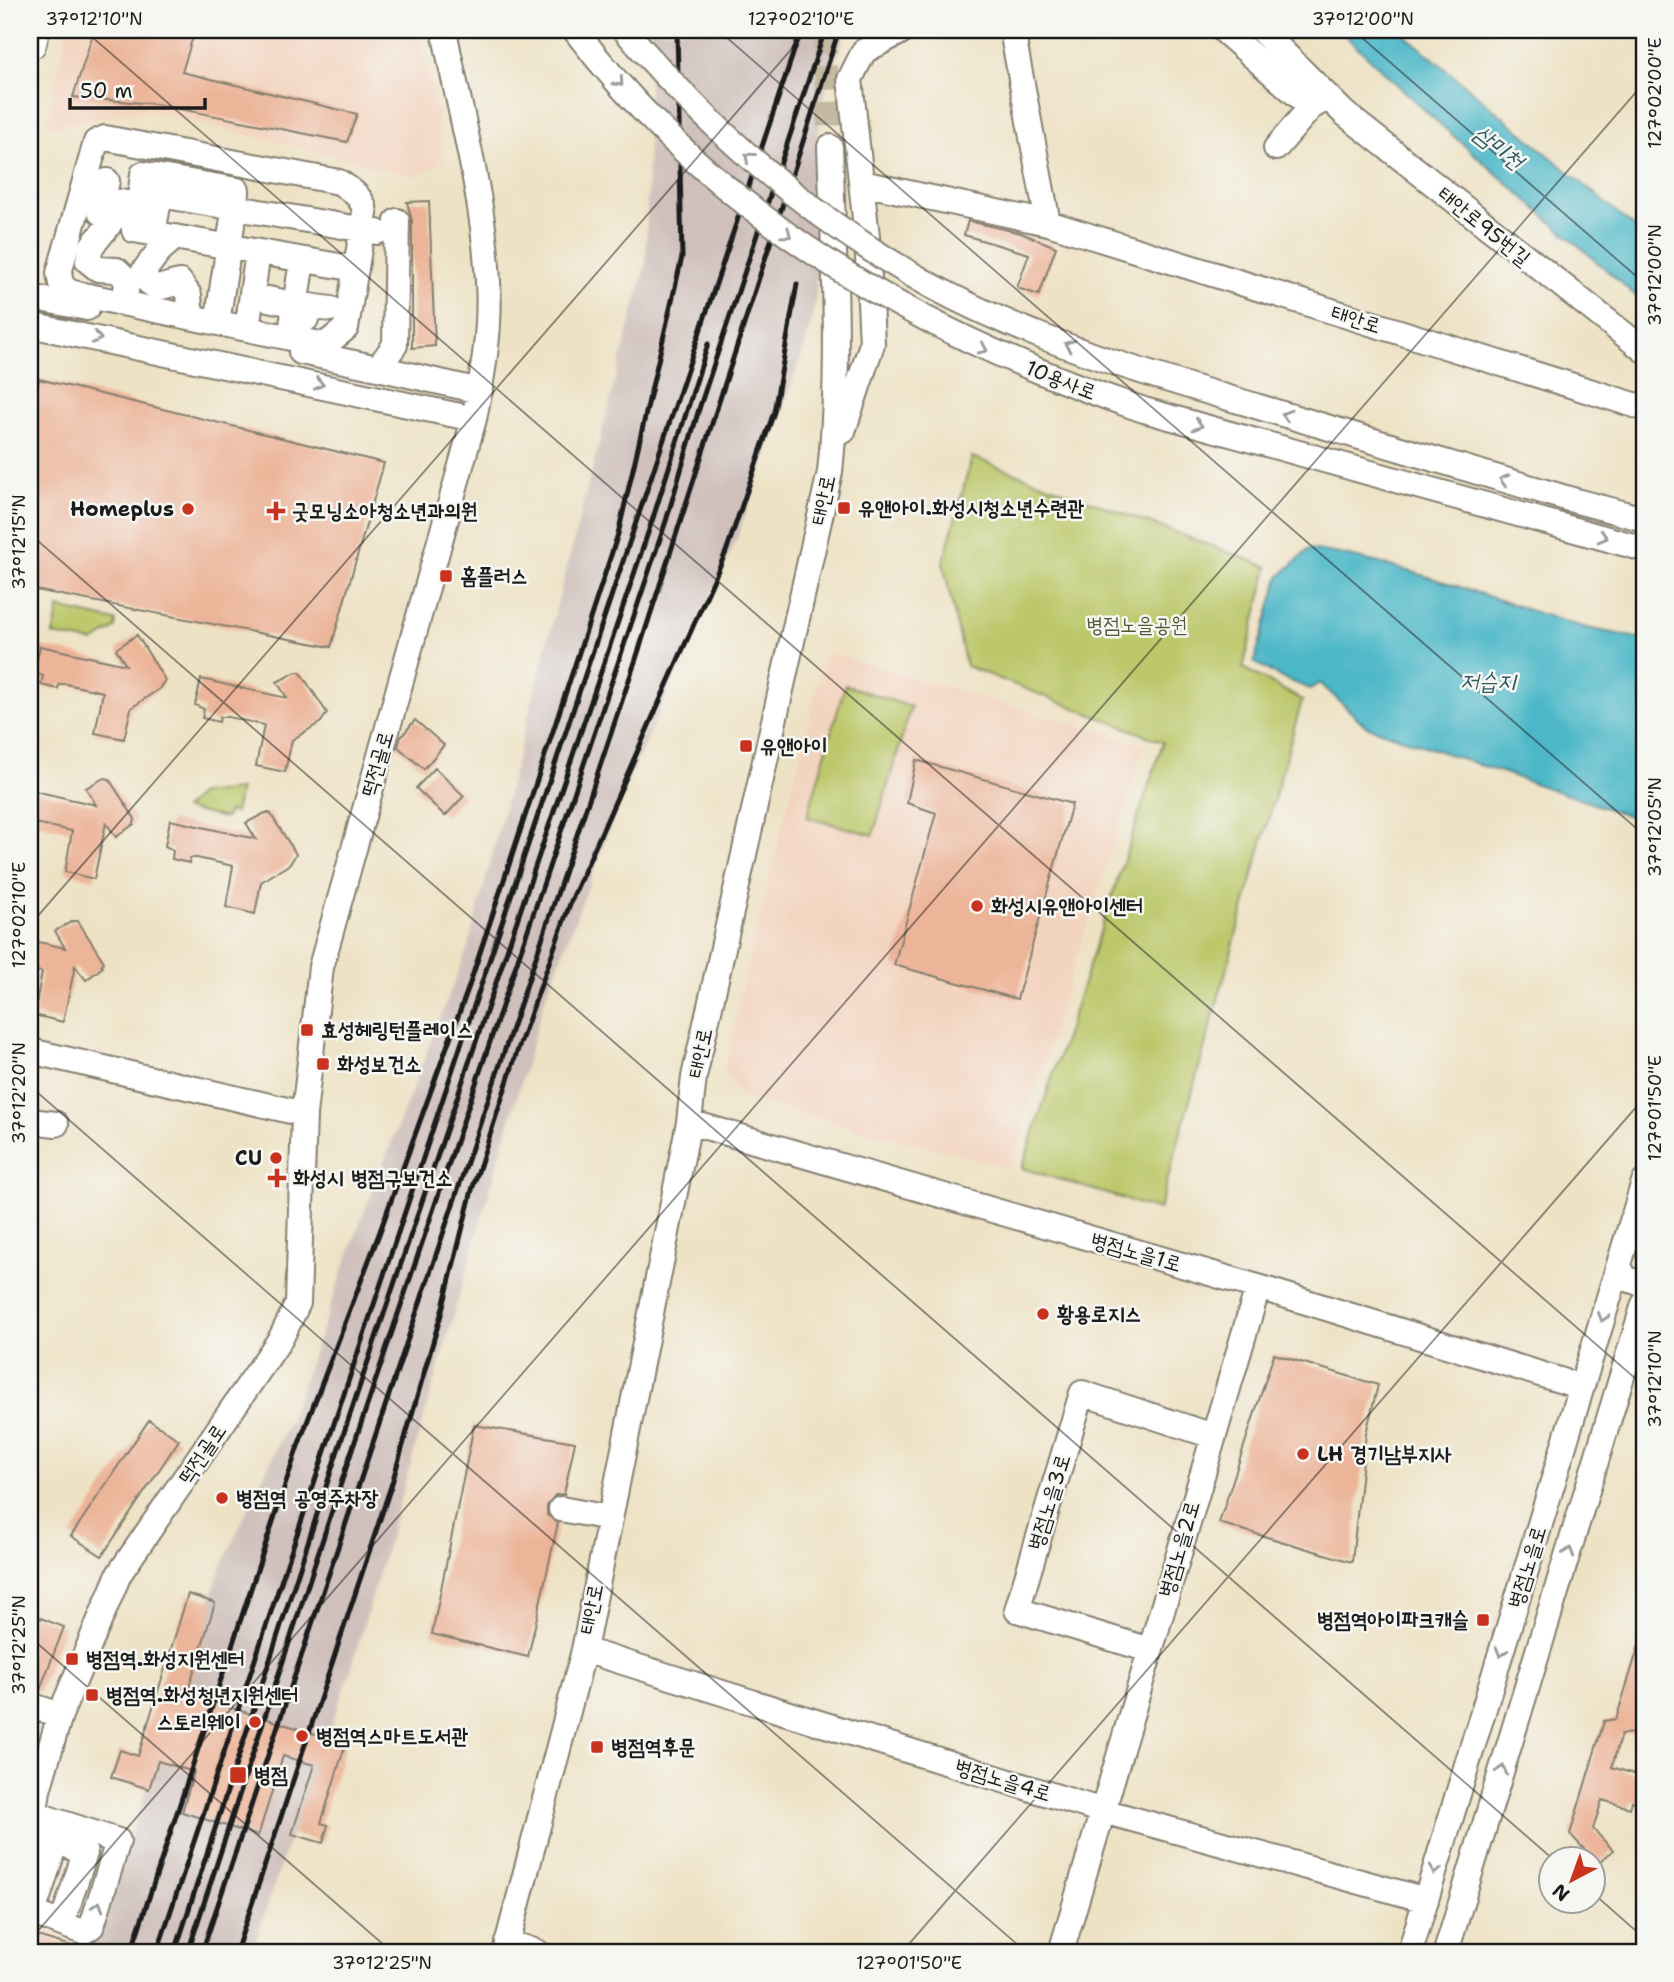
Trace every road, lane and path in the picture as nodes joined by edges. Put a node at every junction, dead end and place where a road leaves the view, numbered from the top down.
1 (33, 30) edge
2 (444, 30) edge
3 (575, 30) edge
4 (625, 30) edge
5 (904, 30) edge
6 (1022, 30) edge
7 (1223, 30) edge
8 (1261, 30) edge
9 (30, 43) edge
10 (1319, 102) junction
11 (830, 147) tunnel mouth
12 (1276, 148) dead end
13 (240, 163) junction
14 (862, 183) junction
15 (105, 190) dead end
16 (236, 199) junction
17 (74, 219) junction
18 (1048, 223) junction
19 (109, 225) junction
20 (362, 231) junction
21 (175, 237) junction
22 (230, 247) junction
23 (356, 269) junction
24 (284, 288) junction
25 (45, 294) edge
26 (125, 303) junction
27 (183, 316) junction
28 (217, 323) junction
29 (30, 325) edge
30 (247, 329) junction
31 (290, 338) junction
32 (872, 344) junction
33 (1644, 350) edge
34 (378, 368) junction
35 (480, 391) junction
36 (1644, 408) edge
37 (837, 409) junction
38 (474, 419) junction
39 (830, 472) junction
40 (1644, 519) edge
41 (1644, 549) edge
42 (30, 1051) edge
43 (304, 1114) junction
44 (30, 1121) edge
45 (689, 1122) junction
46 (56, 1124) dead end
47 (1644, 1182) edge
48 (1619, 1266) junction
49 (1644, 1281) edge
50 (1258, 1287) junction
51 (1644, 1304) edge
52 (1582, 1387) junction
53 (1213, 1436) junction
54 (1547, 1501) junction
55 (561, 1509) dead end
56 (1581, 1514) junction
57 (610, 1518) junction
58 (89, 1647) junction
59 (583, 1650) junction
60 (1150, 1650) junction
61 (30, 1705) edge
62 (60, 1715) junction
63 (40, 1782) junction
64 (1456, 1802) junction
65 (1103, 1811) junction
66 (1489, 1814) junction
67 (31, 1839) edge
68 (1426, 1900) junction
69 (66, 1911) dead end
70 (506, 1947) edge
71 (537, 1952) edge
72 (1061, 1952) edge
73 (1410, 1952) edge
74 (1446, 1952) edge

1 - 9 main road
2 - 35 street, 떡전골로
3 -> 41 street, 10용사로, bridge
40 -> 4 street, 10용사로, bridge
5 - 14 street
6 - 18 street
7 - 10 street, 태안로95번길
8 - 10 street, 태안로95번길
10 - 12 street
10 - 33 street, 태안로95번길
11 - 37 street, 태안로
13 - 16 street
13 - 17 street
13 - 20 street
14 - 18 street, 태안로
14 - 32 street
15 - 16 street
16 - 20 street
16 - 22 street
17 - 19 street
17 - 25 street
18 - 36 street, 태안로
19 - 21 street
19 - 26 street
20 - 23 street
20 - 34 street
21 - 22 street
21 - 27 street
22 - 24 street
22 - 28 street
23 - 24 street
23 - 31 street
24 - 30 street
24 - 31 street
25 - 26 street
25 - 34 street
26 - 27 street
27 - 28 street
28 - 30 street
29 -> 38 street
30 - 31 street
32 - 37 street
32 - 39 street
34 - 35 street
35 - 38 street, 떡전골로
37 - 39 street, 태안로
38 - 43 street, 떡전골로
39 - 45 street, 태안로
42 - 43 street
43 - 58 street, 떡전골로
44 - 46 street
45 - 50 street, 병점노을1로
45 - 57 street, 태안로
47 - 48 street, 병점노을로
48 - 49 street
48 -> 52 street, 병점노을로
50 - 52 street, 병점노을1로
50 - 53 street, 병점노을2로
51 - 56 street, 병점노을로
52 - 54 street, 병점노을로
53 - 60 street, 병점노을2로
53 - 60 street, 병점노을3로
54 - 56 street
54 -> 64 street, 병점노을로
55 - 57 street
66 -> 56 street, 병점노을로
57 - 59 street, 태안로
58 - 62 street, 떡전골로
58 - 63 street
59 - 65 street, 병점노을4로
59 - 70 street, 태안로
60 - 65 street, 병점노을2로
61 - 62 street
62 - 63 street, 떡전골로
63 - 67 street, 떡전골로
64 - 66 street
64 -> 68 street, 병점노을로
65 - 68 street, 병점노을4로
65 - 72 street, 병점노을2로
66 - 74 street, 병점노을로
67 -> 67 street
67 - 69 street
68 - 73 street, 병점노을로
70 - 71 street

